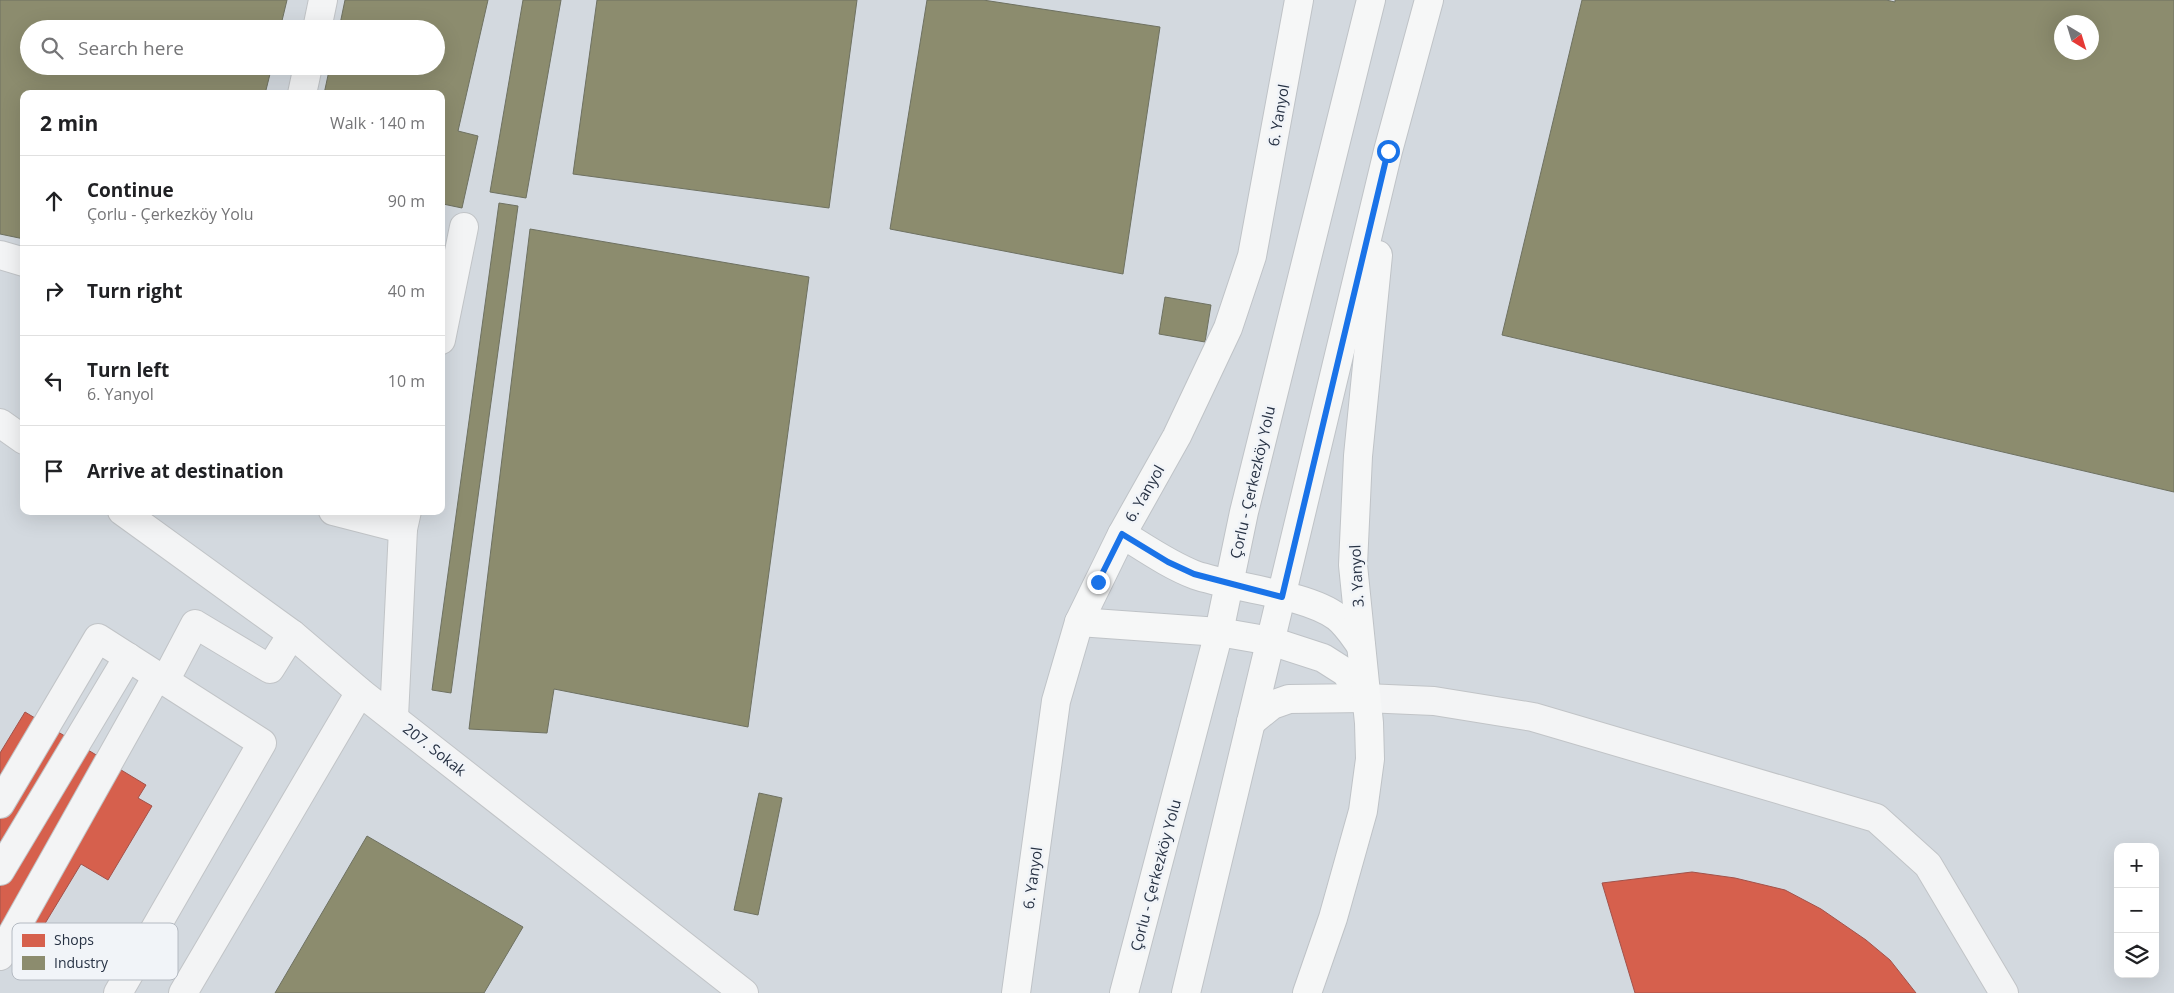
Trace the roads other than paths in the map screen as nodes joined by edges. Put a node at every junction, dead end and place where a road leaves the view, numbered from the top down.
1 (323, 0) edge
2 (1299, 0) edge
3 (1371, 0) edge
4 (1429, 0) edge
5 (319, 20) edge
6 (306, 75) edge
7 (303, 90) edge
8 (1388, 151) junction
9 (464, 227) dead end
10 (0, 255) edge
11 (20, 261) edge
12 (445, 320) edge
13 (0, 423) edge
14 (20, 437) edge
15 (128, 515) edge
16 (365, 515) edge
17 (405, 520) edge
18 (1122, 534) junction
19 (1229, 584) junction
20 (1282, 597) junction
21 (1079, 622) junction
22 (1218, 632) junction
23 (292, 634) junction
24 (1271, 641) junction
25 (1361, 646) junction
26 (128, 657) junction
27 (161, 678) junction
28 (360, 692) junction
29 (1365, 698) junction
30 (394, 716) junction
31 (1251, 722) junction
32 (0, 804) edge
33 (0, 870) edge
34 (19, 923) edge
35 (158, 923) edge
36 (12, 935) edge
37 (0, 956) edge
38 (125, 980) edge
39 (118, 993) edge
40 (184, 993) edge
41 (744, 993) edge
42 (1016, 993) edge
43 (1124, 993) edge
44 (1186, 993) edge
45 (1307, 993) edge
46 (2004, 993) edge

1 - 5 street
2 - 18 main road, 6. Yanyol
3 - 19 main road, Çorlu - Çerkezköy Yolu
4 - 8 main road
6 - 7 street
8 - 20 main road
8 - 25 main road, 3. Yanyol
9 - 12 street
10 - 11 street
13 - 14 street
15 - 23 street, 207. Sokak
16 - 17 street
17 - 30 street
18 - 19 main road
18 - 21 main road, 6. Yanyol
19 - 20 main road
19 - 22 main road, Çorlu - Çerkezköy Yolu
20 - 24 main road
20 - 25 main road
21 - 22 main road
21 - 42 main road, 6. Yanyol
22 - 24 main road
22 - 43 main road, Çorlu - Çerkezköy Yolu
23 - 27 street
23 - 28 street, 207. Sokak
24 - 29 main road
24 - 31 main road
25 - 29 main road, 3. Yanyol
26 - 27 street
26 - 32 street
26 - 33 street
27 - 34 street
27 - 35 street
28 - 30 street, 207. Sokak
28 - 40 street
29 - 31 main road
29 - 45 main road, 3. Yanyol
29 - 46 street
30 - 41 street, 207. Sokak
31 - 44 main road
36 - 37 street
38 - 39 street

